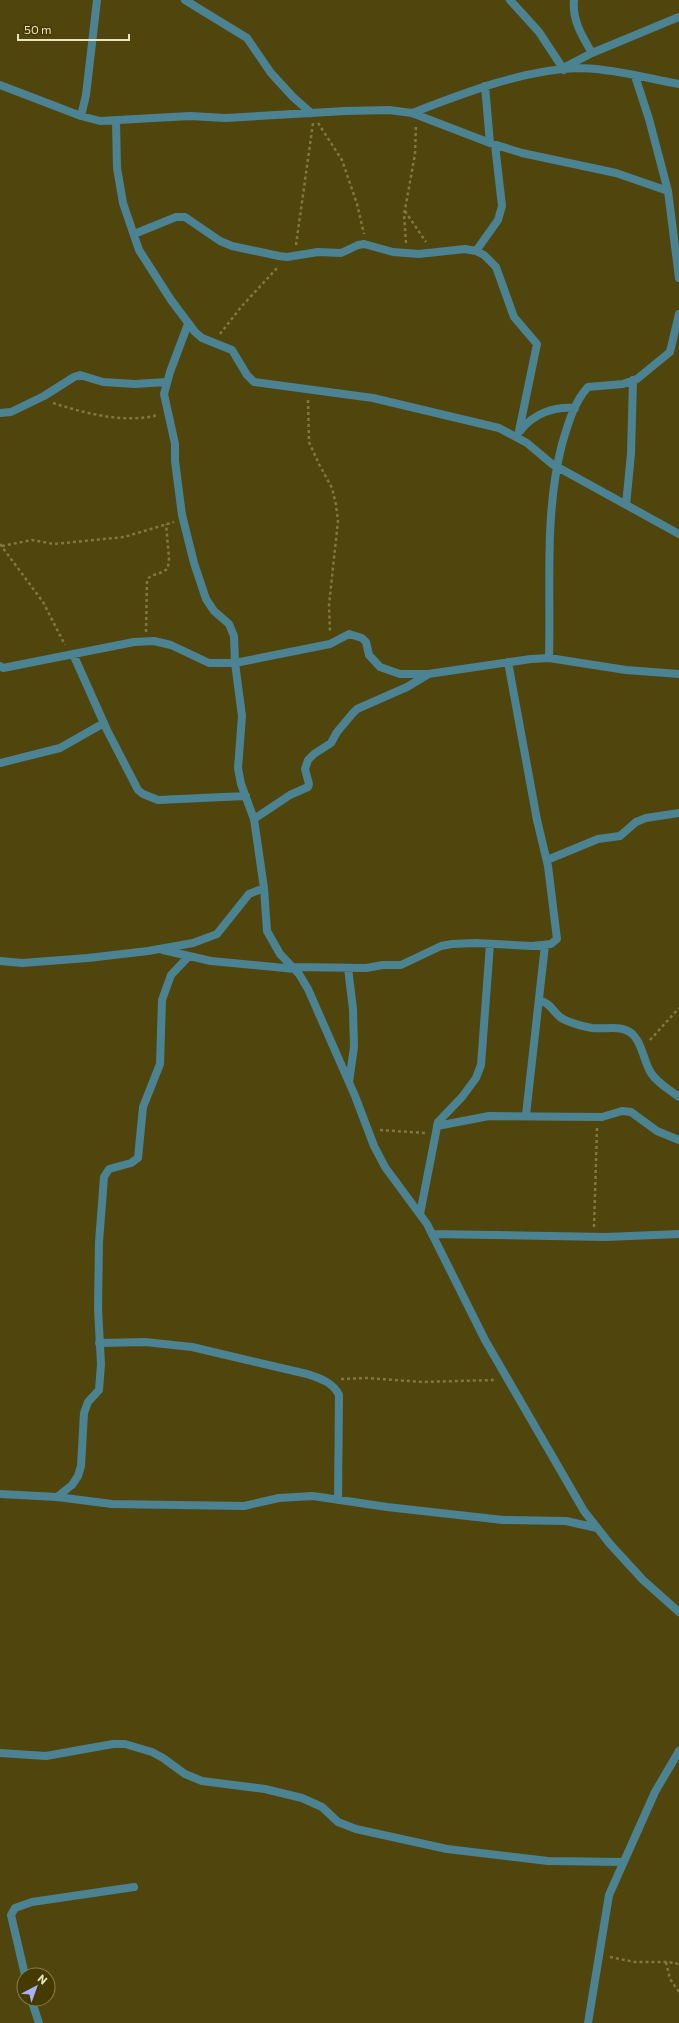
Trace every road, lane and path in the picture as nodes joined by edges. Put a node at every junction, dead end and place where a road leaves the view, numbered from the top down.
1 (97, 0) edge
2 (185, 0) edge
3 (510, 0) edge
4 (574, 0) edge
5 (679, 17) edge
6 (592, 53) junction
7 (564, 69) junction
8 (635, 76) junction
9 (679, 84) edge
10 (0, 85) edge
11 (485, 86) junction
12 (311, 113) junction
13 (414, 114) junction
14 (81, 116) junction
15 (116, 121) junction
16 (493, 144) junction
17 (668, 191) junction
18 (405, 210) junction
19 (134, 234) junction
20 (364, 244) junction
21 (476, 251) junction
22 (434, 252) junction
23 (408, 253) junction
24 (291, 256) junction
25 (679, 278) edge
26 (679, 314) edge
27 (188, 324) junction
28 (214, 342) junction
29 (633, 380) junction
30 (166, 382) junction
31 (308, 390) junction
32 (39, 398) junction
33 (575, 408) junction
34 (168, 412) junction
35 (0, 413) edge
36 (518, 434) junction
37 (557, 466) junction
38 (626, 505) junction
39 (183, 519) junction
40 (166, 524) junction
41 (679, 534) edge
42 (1, 545) edge
43 (146, 641) junction
44 (330, 644) junction
45 (71, 655) junction
46 (549, 658) junction
47 (508, 662) junction
48 (235, 663) junction
49 (0, 666) edge
50 (428, 674) junction
51 (679, 674) edge
52 (104, 723) junction
53 (0, 763) edge
54 (246, 796) junction
55 (679, 813) edge
56 (254, 819) junction
57 (547, 860) junction
58 (264, 888) junction
59 (490, 944) junction
60 (545, 945) junction
61 (160, 949) junction
62 (189, 956) junction
63 (0, 961) edge
64 (294, 968) junction
65 (348, 968) junction
66 (539, 1000) junction
67 (679, 1008) edge
68 (641, 1050) junction
69 (349, 1083) junction
70 (679, 1097) edge
71 (526, 1115) junction
72 (598, 1118) junction
73 (367, 1129) junction
74 (436, 1130) junction
75 (679, 1140) edge
76 (420, 1214) junction
77 (432, 1234) junction
78 (679, 1234) edge
79 (594, 1237) junction
80 (99, 1343) junction
81 (324, 1380) junction
82 (508, 1380) junction
83 (0, 1494) edge
84 (57, 1497) junction
85 (338, 1500) junction
86 (597, 1528) junction
87 (679, 1612) edge
88 (679, 1751) edge
89 (0, 1753) edge
90 (623, 1862) junction
91 (134, 1887) dead end
92 (599, 1954) junction
93 (666, 1962) junction
94 (679, 1964) edge
95 (23, 1967) edge
96 (679, 1992) edge
97 (34, 2007) edge
98 (39, 2023) edge
99 (588, 2023) edge

1 - 14 street
2 - 12 street
3 - 7 street
4 - 6 street
5 - 6 street
6 - 7 street
7 - 8 street
7 - 11 street
8 - 9 street
8 - 17 street
10 - 14 street
11 - 13 street
11 - 16 street
12 - 13 street
12 - 15 street
13 - 16 street
13 - 18 path
14 - 15 street
15 - 19 street
16 - 17 street
16 - 21 street
17 - 25 street
18 - 22 path
18 - 23 path
19 - 24 street
19 - 27 street
20 - 23 street
20 - 24 street
20 - 24 path
21 - 22 street
21 - 36 street
22 - 23 street
24 - 28 path
26 - 29 street
27 - 28 street
27 - 30 street
28 - 31 street
29 - 33 street
29 - 38 street
30 - 32 street
30 - 34 street
31 - 36 street
31 - 44 path
32 - 34 path
32 - 35 street
33 - 36 street
33 - 37 street
34 - 39 street
36 - 37 street
37 - 38 street
37 - 46 street
38 - 41 street
39 - 40 path
39 - 48 street
40 - 42 path
40 - 43 path
42 - 45 path
43 - 45 street
43 - 48 street
44 - 48 street
44 - 50 street
45 - 49 street
45 - 52 street
46 - 47 street
46 - 51 street
47 - 50 street
47 - 57 street
48 - 54 street
50 - 56 street
52 - 53 street
52 - 54 street
54 - 56 street
55 - 57 street
56 - 58 street
57 - 60 street
58 - 61 street
58 - 64 street
59 - 60 street
59 - 65 street
59 - 74 street
60 - 66 street
61 - 62 street
61 - 63 street
62 - 64 street
62 - 80 street
64 - 65 street
64 - 69 street
65 - 69 street
66 - 68 street
66 - 71 street
67 - 68 path
68 - 70 street
69 - 73 street
71 - 72 street
71 - 74 street
72 - 75 street
72 - 79 path
73 - 74 path
73 - 76 street
74 - 76 street
76 - 77 street
77 - 79 street
77 - 82 street
78 - 79 street
80 - 81 street
80 - 84 street
81 - 82 path
81 - 85 street
82 - 86 street
83 - 84 street
84 - 85 street
85 - 86 street
86 - 87 street
88 - 90 street
89 - 90 street
90 - 92 street
91 - 95 street
92 - 93 path
92 - 99 street
93 - 94 path
93 - 96 path
97 - 98 street

